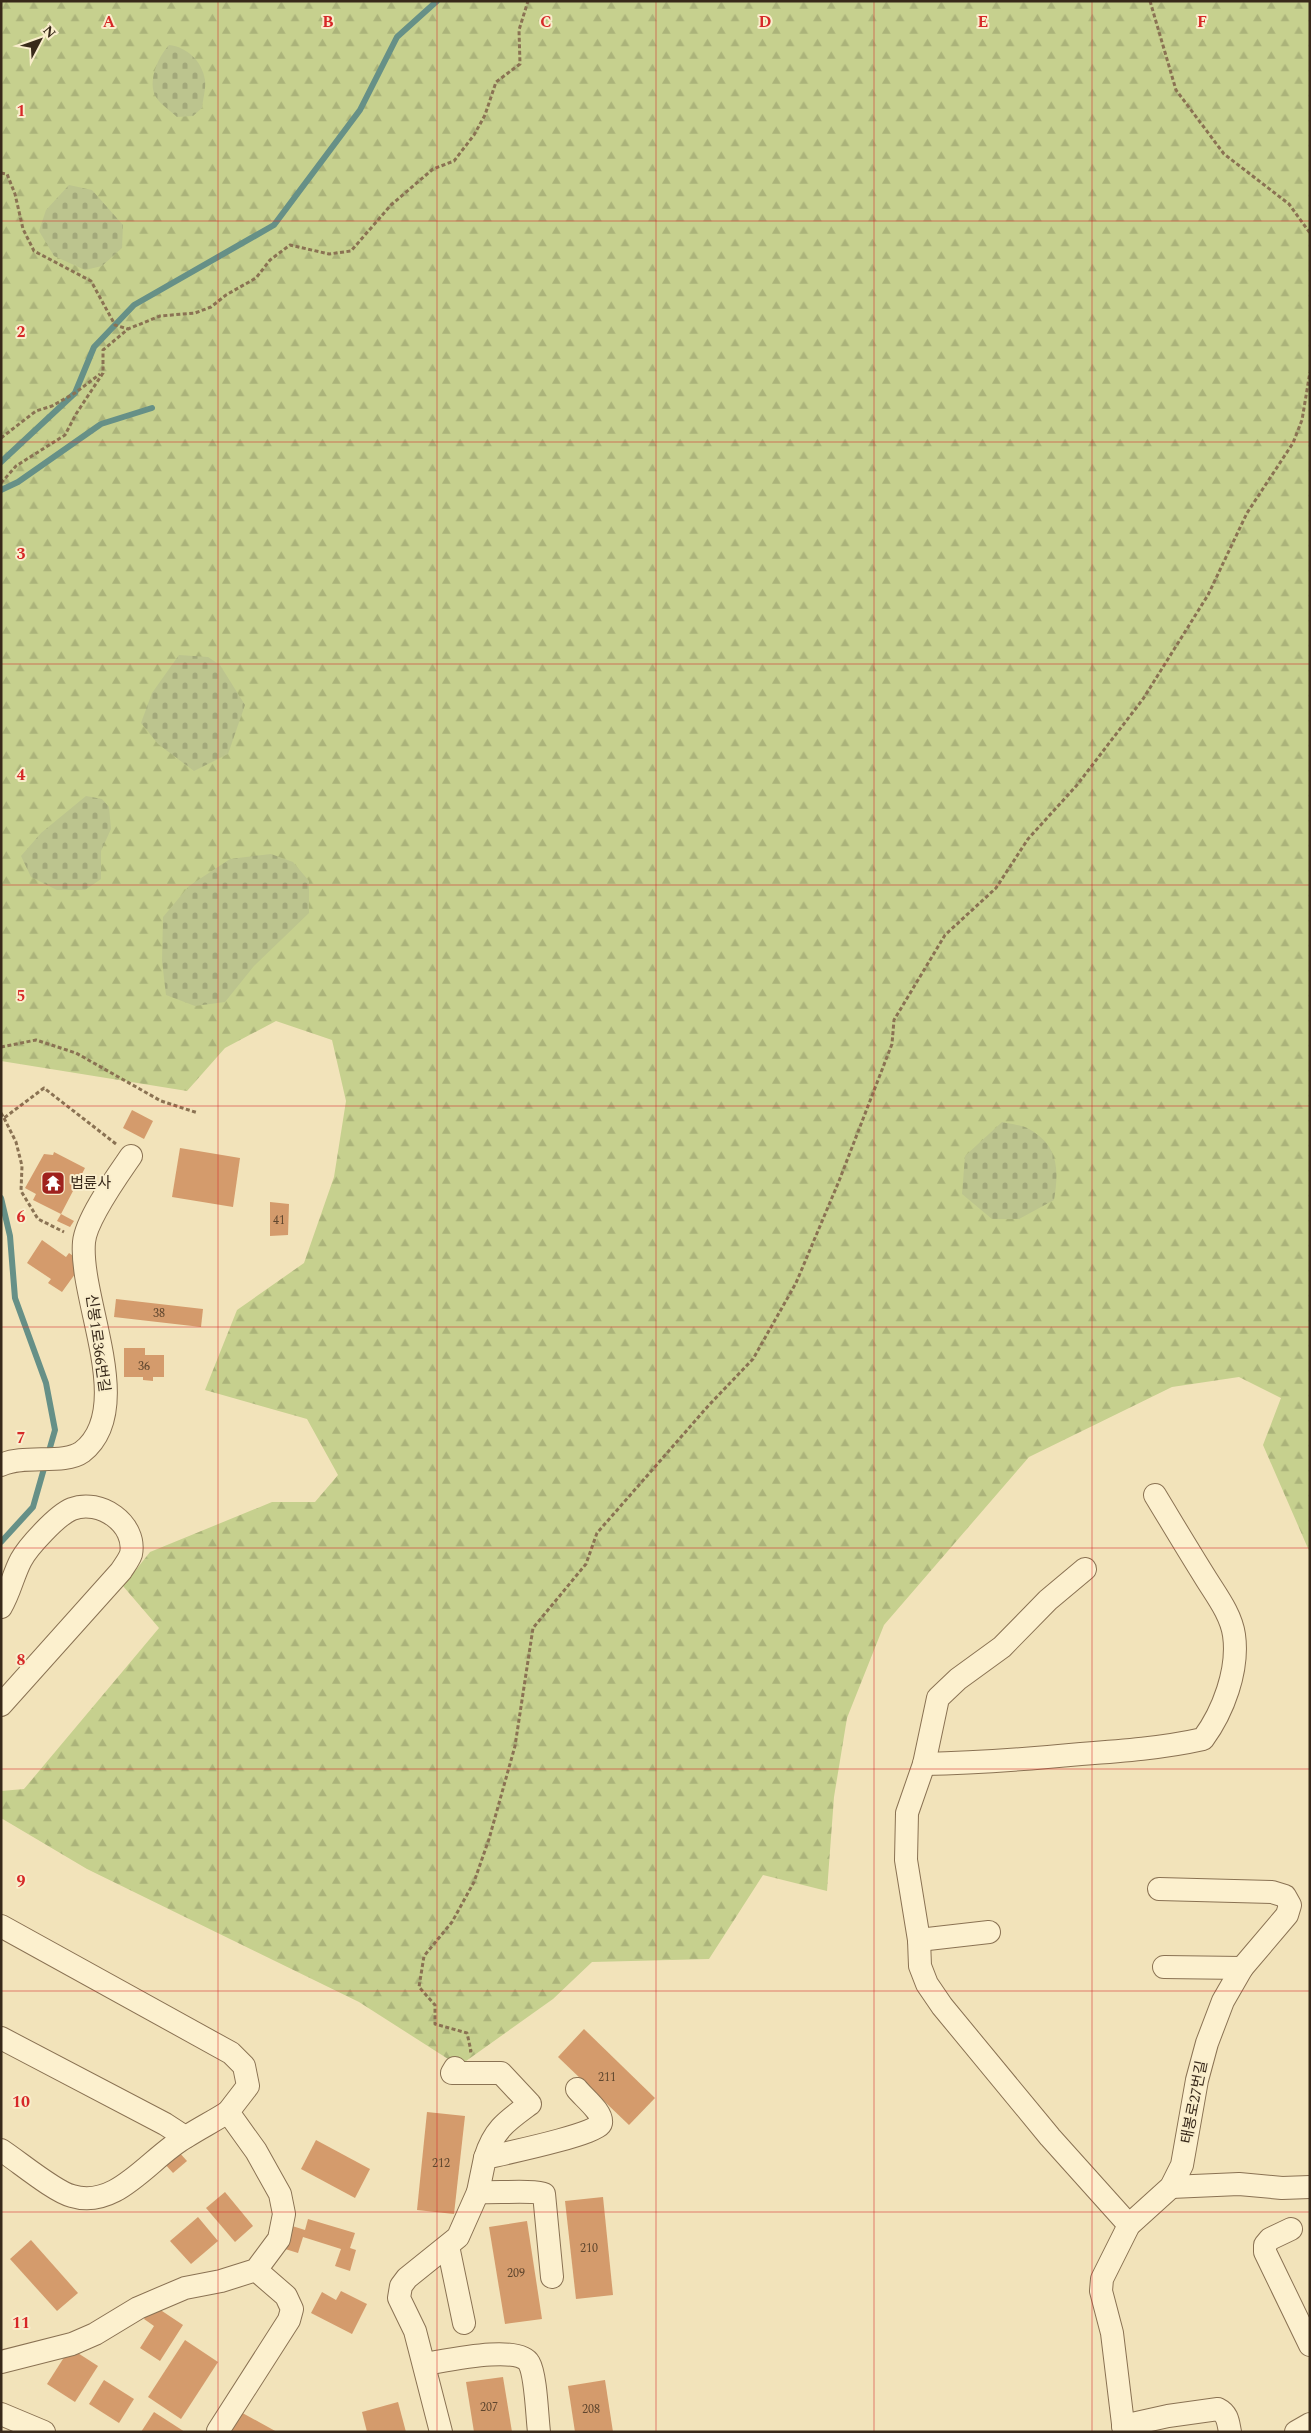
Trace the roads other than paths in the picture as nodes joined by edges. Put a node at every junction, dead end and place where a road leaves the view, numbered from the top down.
1 (131, 1156) road end
2 (1, 1465) edge
3 (1155, 1496) dead end
4 (1084, 1568) dead end
5 (1, 1607) edge
6 (1, 1705) edge
7 (924, 1764) junction
8 (1159, 1889) dead end
9 (1, 1926) edge
10 (989, 1932) dead end
11 (919, 1940) junction
12 (1164, 1967) dead end
13 (1242, 1968) junction
14 (1, 2038) edge
15 (459, 2060) road end
16 (577, 2089) dead end
17 (228, 2112) junction
18 (185, 2137) junction
19 (1, 2150) edge
20 (486, 2158) junction
21 (1171, 2187) junction
22 (1310, 2187) edge
23 (478, 2192) junction
24 (1129, 2225) junction
25 (1291, 2229) dead end
26 (448, 2246) junction
27 (256, 2270) junction
28 (552, 2277) dead end
29 (464, 2323) dead end
30 (1310, 2345) edge
31 (1, 2362) edge
32 (425, 2364) junction
33 (1, 2414) edge
34 (1310, 2424) edge
35 (1124, 2429) edge
36 (218, 2431) edge
37 (44, 2432) edge
38 (441, 2432) edge
39 (539, 2432) edge
40 (1230, 2432) edge
41 (1296, 2432) edge

1 - 2 street, 신봉1로366번길
3 - 7 street
4 - 7 street
5 - 6 street
7 - 11 street
8 - 13 street, 태봉로27번길
9 - 17 street
10 - 11 street
11 - 24 street
12 - 13 street
13 - 21 street, 태봉로27번길
14 - 18 street
15 - 20 street
16 - 20 street
17 - 18 street
17 - 27 street
18 - 19 street
20 - 23 street
21 - 22 street
21 - 24 street, 태봉로27번길
23 - 26 street
23 - 28 street
24 - 35 street, 태봉로27번길
25 - 30 street
26 - 29 street
26 - 32 street
27 - 31 street
27 - 36 street
32 - 38 street
32 - 39 street
33 - 37 street
34 - 41 street
35 - 40 street

